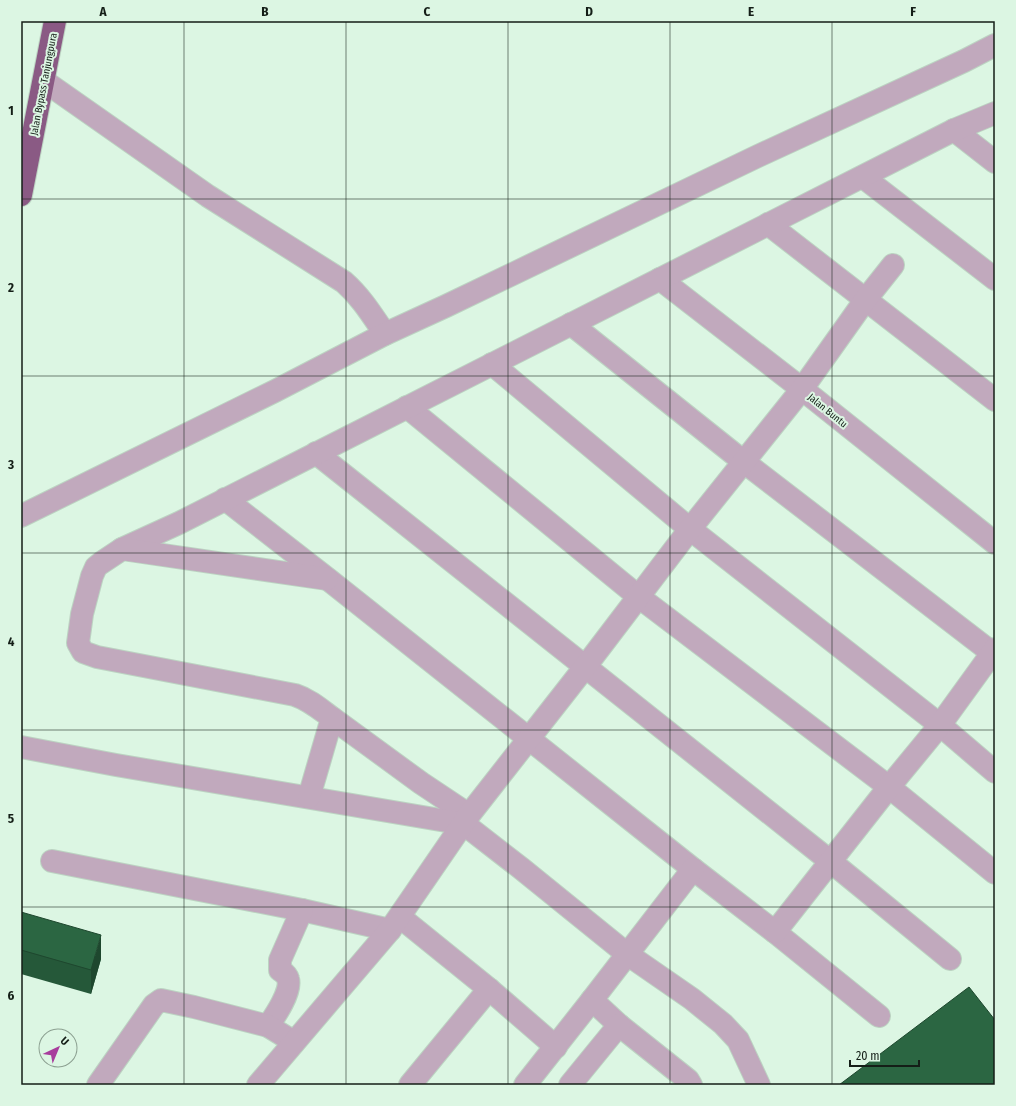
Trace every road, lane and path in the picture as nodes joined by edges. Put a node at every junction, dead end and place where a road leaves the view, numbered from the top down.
1 (55, 21) edge
2 (995, 45) edge
3 (44, 80) junction
4 (995, 113) edge
5 (954, 130) junction
6 (995, 162) edge
7 (863, 177) junction
8 (21, 195) edge
9 (768, 224) junction
10 (893, 265) dead end
11 (660, 279) junction
12 (995, 279) edge
13 (866, 299) junction
14 (571, 324) junction
15 (385, 334) junction
16 (492, 364) junction
17 (802, 389) junction
18 (995, 400) edge
19 (407, 407) junction
20 (316, 453) junction
21 (744, 462) junction
22 (225, 499) junction
23 (21, 516) edge
24 (690, 529) junction
25 (995, 543) edge
26 (122, 549) junction
27 (330, 580) junction
28 (639, 596) junction
29 (994, 652) edge
30 (585, 667) junction
31 (332, 718) junction
32 (940, 725) junction
33 (530, 738) junction
34 (21, 747) edge
35 (995, 772) edge
36 (889, 787) junction
37 (309, 797) junction
38 (467, 820) junction
39 (52, 861) dead end
40 (830, 861) junction
41 (693, 869) junction
42 (995, 873) edge
43 (302, 910) junction
44 (394, 924) junction
45 (775, 932) junction
46 (627, 954) junction
47 (950, 959) dead end
48 (489, 989) junction
49 (592, 1000) junction
50 (878, 1016) dead end
51 (619, 1025) junction
52 (268, 1026) junction
53 (294, 1042) junction
54 (556, 1047) junction
55 (98, 1085) edge
56 (258, 1085) edge
57 (410, 1085) edge
58 (524, 1085) edge
59 (570, 1085) edge
60 (691, 1085) edge
61 (759, 1085) edge

1 - 3 highway, Jalan Bypass Tanjungpura
2 - 15 street
3 - 8 highway, Jalan Bypass Tanjungpura
3 - 15 street
4 - 5 street
5 - 6 street
5 - 7 street
7 - 9 street
7 - 12 street
9 - 11 street
9 - 13 street
10 - 13 street
11 - 14 street
11 - 17 street, Jalan Buntu
13 - 17 street
13 - 18 street
14 - 16 street
14 - 21 street
15 - 23 street
16 - 19 street
16 - 24 street
17 - 21 street
17 - 25 street, Jalan Buntu
19 - 20 street
19 - 28 street
20 - 22 street
20 - 30 street
21 - 24 street
21 - 29 street
22 - 26 street
22 - 27 street
24 - 28 street
24 - 32 street
26 - 27 street
26 - 31 street
27 - 33 street
28 - 30 street
28 - 36 street
29 - 32 street
30 - 33 street
30 - 40 street
31 - 37 street
31 - 38 street
32 - 35 street
32 - 36 street
33 - 38 street
33 - 41 street
34 - 37 street
36 - 40 street
36 - 42 street
37 - 38 street
38 - 44 street
38 - 46 street
39 - 43 street
40 - 45 street
40 - 47 street
41 - 45 street
41 - 46 street
43 - 44 street
43 - 52 street
44 - 48 street
44 - 53 street
45 - 50 street
46 - 49 street
46 - 61 street
48 - 54 street
48 - 57 street
49 - 51 street
49 - 54 street
51 - 59 street
51 - 60 street
52 - 53 street
52 - 55 street
53 - 56 street
54 - 58 street

